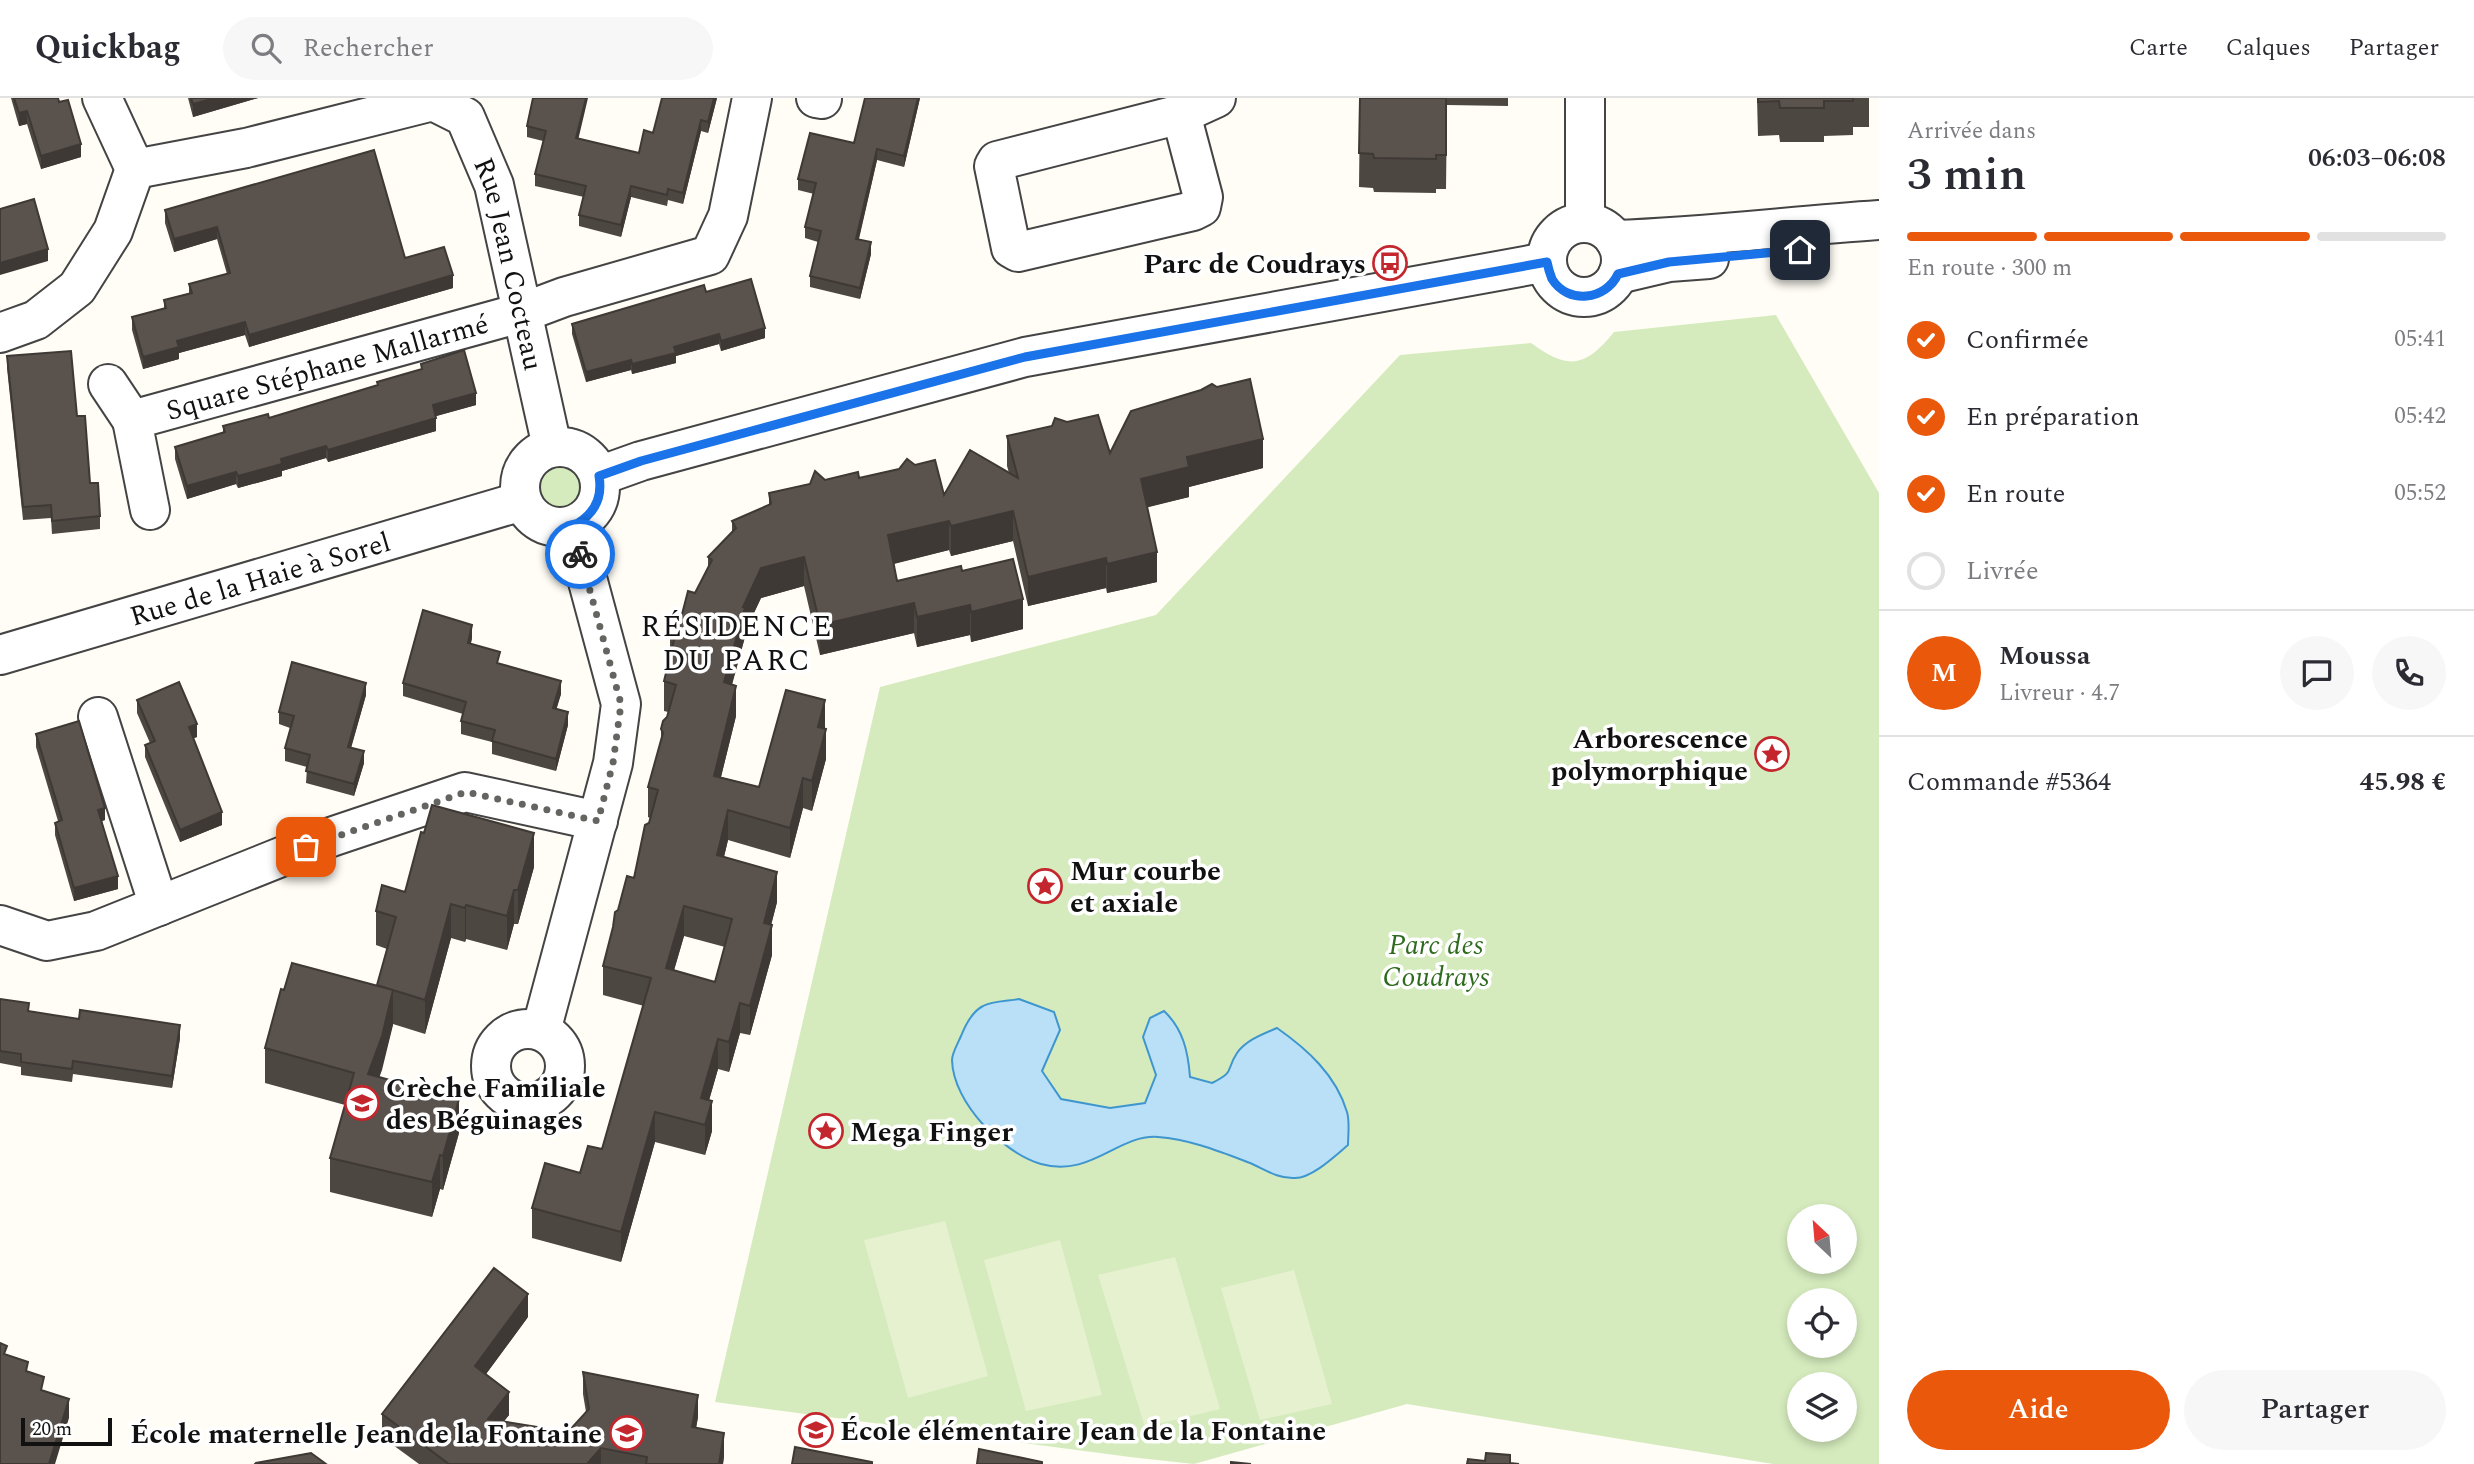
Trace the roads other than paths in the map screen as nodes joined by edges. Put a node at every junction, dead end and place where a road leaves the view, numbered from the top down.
1 (102, 98) edge
2 (752, 98) edge
3 (1216, 98) edge
4 (1585, 98) edge
5 (433, 99) edge
6 (1181, 114) junction
7 (135, 169) junction
8 (1879, 220) edge
9 (1879, 244) edge
10 (1606, 246) junction
11 (1547, 262) junction
12 (524, 312) junction
13 (0, 333) edge
14 (108, 384) dead end
15 (132, 420) junction
16 (552, 447) junction
17 (599, 476) junction
18 (522, 500) junction
19 (150, 510) dead end
20 (573, 526) junction
21 (0, 655) edge
22 (98, 717) dead end
23 (598, 821) junction
24 (0, 894) edge
25 (0, 905) edge
26 (159, 906) junction
27 (0, 925) edge
28 (541, 1031) dead end

1 - 7 street
2 - 12 street, Square Stéphane Mallarmé
3 - 6 street
4 - 10 street
5 - 7 street, Rue Jean Cocteau
5 - 12 street, Rue Jean Cocteau
6 - 6 street
7 - 13 street
8 - 10 street
9 - 10 street
10 - 11 street
10 - 11 street
11 - 17 street
12 - 15 street, Square Stéphane Mallarmé
12 - 16 street, Rue Jean Cocteau
14 - 15 street, Square Stéphane Mallarmé
15 - 19 street, Square Stéphane Mallarmé
16 - 17 street
16 - 18 street
17 - 20 street
18 - 20 street
18 - 21 street, Rue de la Haie à Sorel
20 - 23 street
22 - 26 street
23 - 26 street
23 - 28 street
24 - 25 street
26 - 27 street

